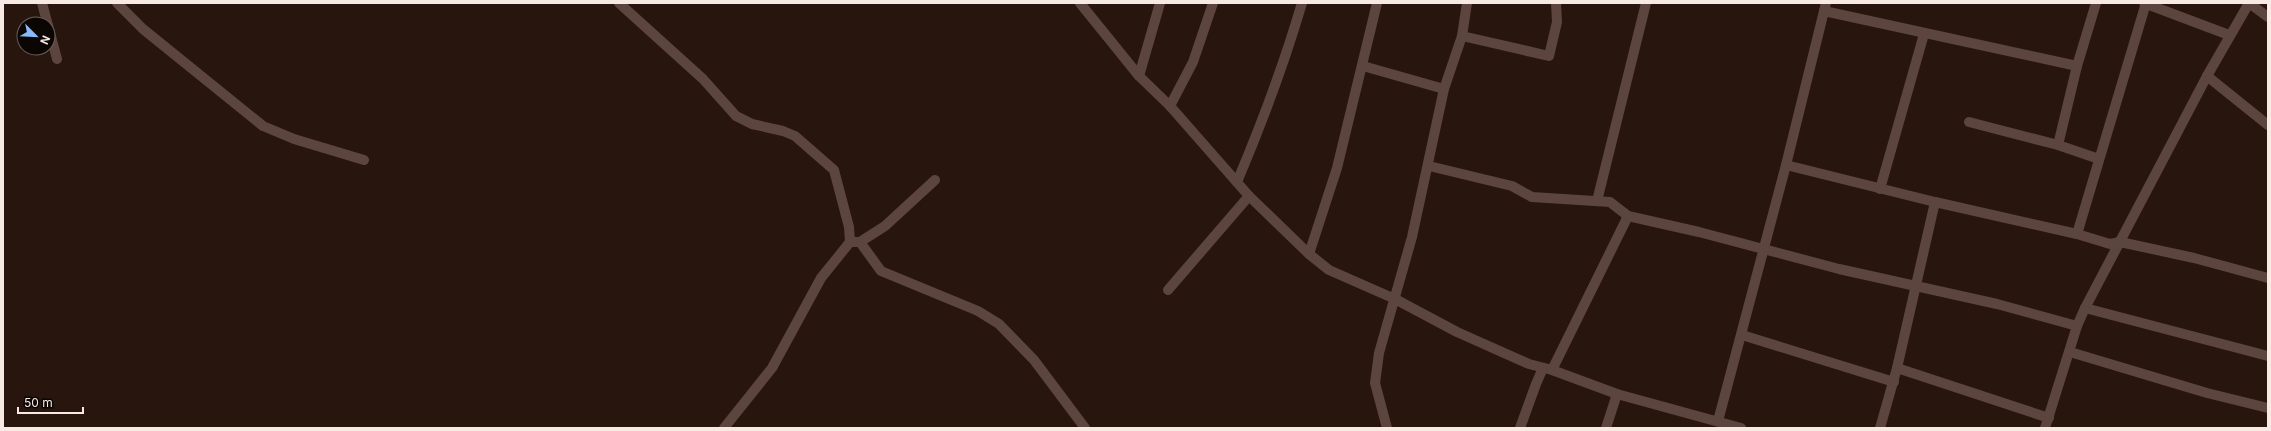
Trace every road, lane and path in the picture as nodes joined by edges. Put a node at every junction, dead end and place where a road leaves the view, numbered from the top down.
1 (42, 3) edge
2 (117, 3) edge
3 (619, 3) edge
4 (1080, 3) edge
5 (1160, 3) edge
6 (1213, 3) edge
7 (1302, 3) edge
8 (1377, 3) edge
9 (1467, 3) edge
10 (1556, 3) edge
11 (1646, 3) edge
12 (2096, 3) edge
13 (2145, 3) edge
14 (2249, 3) edge
15 (1825, 7) edge
16 (2268, 17) edge
17 (1924, 34) junction
18 (2229, 35) junction
19 (1462, 36) junction
20 (57, 59) dead end
21 (1363, 66) junction
22 (2077, 66) junction
23 (1139, 76) junction
24 (2207, 76) junction
25 (1444, 90) junction
26 (1170, 106) junction
27 (1970, 122) dead end
28 (2268, 125) edge
29 (2058, 145) junction
30 (2099, 159) junction
31 (364, 160) dead end
32 (1786, 164) junction
33 (1429, 166) junction
34 (935, 180) dead end
35 (1237, 182) junction
36 (1880, 189) junction
37 (1249, 196) junction
38 (1597, 202) junction
39 (1935, 202) junction
40 (1628, 216) junction
41 (2077, 234) junction
42 (855, 242) junction
43 (2120, 242) junction
44 (1764, 249) junction
45 (1309, 254) junction
46 (2268, 278) edge
47 (1916, 286) junction
48 (1168, 290) dead end
49 (1394, 299) junction
50 (2085, 308) junction
51 (2077, 326) junction
52 (1742, 335) junction
53 (2070, 352) junction
54 (2268, 356) edge
55 (1897, 368) junction
56 (1548, 369) junction
57 (1894, 382) junction
58 (1617, 394) junction
59 (2268, 408) edge
60 (1718, 422) junction
61 (1702, 424) edge
62 (2046, 425) edge
63 (724, 428) edge
64 (1085, 428) edge
65 (1387, 428) edge
66 (1520, 428) edge
67 (1606, 428) edge
68 (1741, 428) edge
69 (1880, 428) edge

1 - 20 street
2 - 31 street
3 - 42 street
4 - 23 street
5 - 23 street
6 - 26 street
7 - 35 street
8 - 21 street
9 - 19 street
10 - 19 street
11 - 38 street
12 - 22 street
13 - 18 street
13 - 30 street
14 - 16 street
14 - 18 street
15 - 17 street
15 - 32 street
17 - 22 street
17 - 36 street
18 - 24 street
19 - 25 street
21 - 25 street
21 - 45 street
22 - 29 street
23 - 26 street
24 - 28 street
24 - 43 street
25 - 33 street
26 - 35 street
27 - 29 street
29 - 30 street
30 - 41 street
32 - 36 street
32 - 44 street
33 - 38 street
33 - 49 street
34 - 42 street
35 - 37 street
36 - 39 street
37 - 45 street
37 - 48 street
38 - 40 street
39 - 41 street
39 - 47 street
40 - 44 street
40 - 56 street
41 - 43 street
42 - 63 street
42 - 64 street
43 - 46 street
43 - 50 street
44 - 47 street
44 - 52 street
45 - 49 street
47 - 51 street
47 - 55 street
49 - 56 street
49 - 65 street
50 - 51 street
50 - 54 street
51 - 53 street
52 - 57 street
52 - 60 street
53 - 59 street
53 - 62 street
55 - 57 street
55 - 62 street
56 - 58 street
56 - 66 street
57 - 69 street
58 - 61 street
58 - 67 street
60 - 61 street
60 - 68 street

